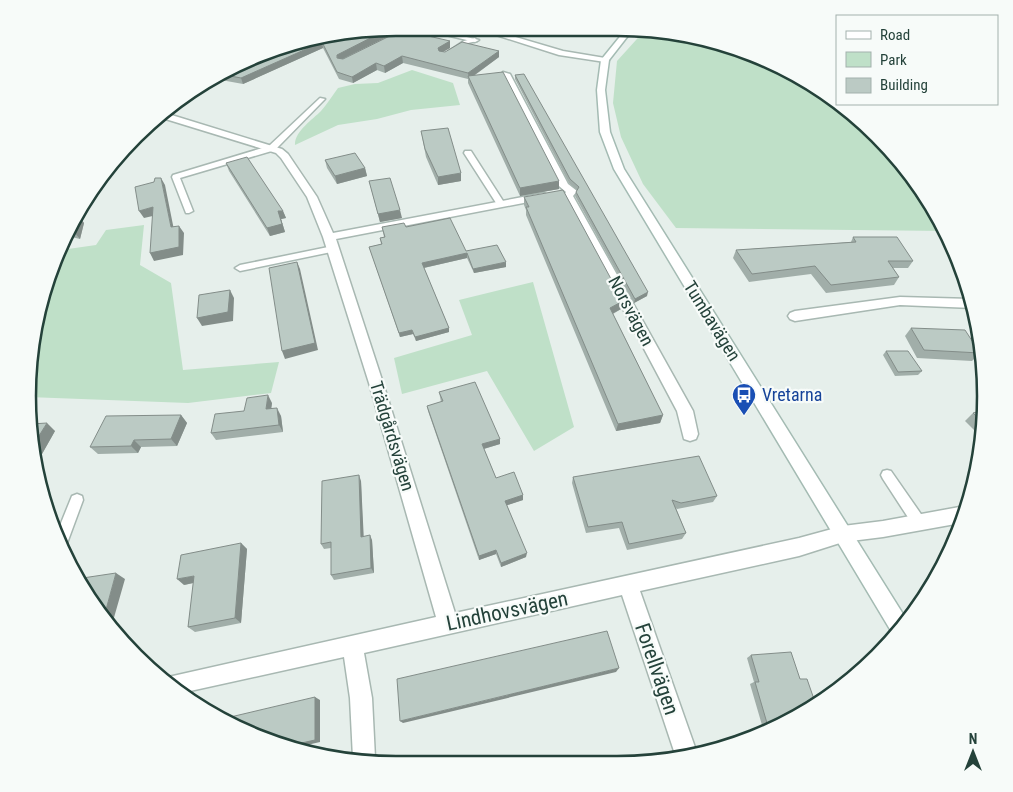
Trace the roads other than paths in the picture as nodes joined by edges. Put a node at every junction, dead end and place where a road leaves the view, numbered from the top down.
1 (396, 36) edge
2 (457, 36) edge
3 (502, 36) edge
4 (624, 36) edge
5 (505, 37) joint
6 (475, 40) joint
7 (386, 41) edge
8 (443, 56) edge
9 (605, 60) junction
10 (506, 74) edge
11 (322, 99) dead end
12 (170, 117) edge
13 (272, 148) junction
14 (468, 153) dead end
15 (572, 191) junction
16 (501, 204) junction
17 (189, 211) dead end
18 (331, 243) junction
19 (240, 268) dead end
20 (964, 304) edge
21 (795, 316) dead end
22 (690, 434) dead end
23 (886, 475) dead end
24 (76, 500) dead end
25 (957, 515) edge
26 (918, 522) junction
27 (64, 534) edge
28 (843, 534) junction
29 (628, 584) junction
30 (896, 622) edge
31 (448, 623) junction
32 (352, 645) junction
33 (180, 683) edge
34 (685, 749) edge
35 (364, 754) edge

1 - 7 lane
2 - 6 street
3 - 5 street
4 - 9 street
5 - 9 street
6 - 8 lane
9 - 28 street, Tumbavägen
10 - 15 street, Norsvägen
11 - 13 lane
12 - 13 street, Trädgårdsvägen
13 - 17 lane
13 - 18 street, Trädgårdsvägen
14 - 16 lane
15 - 16 street
15 - 22 street, Norsvägen
16 - 18 street
18 - 19 lane
18 - 31 street, Trädgårdsvägen
20 - 21 street
23 - 26 lane
24 - 27 lane
25 - 26 street, Lindhovsvägen
26 - 28 street, Lindhovsvägen
28 - 29 street, Lindhovsvägen
28 - 30 street, Tumbavägen
29 - 31 street, Lindhovsvägen
29 - 34 street, Forellvägen
31 - 32 street, Lindhovsvägen
32 - 33 street, Lindhovsvägen
32 - 35 street

